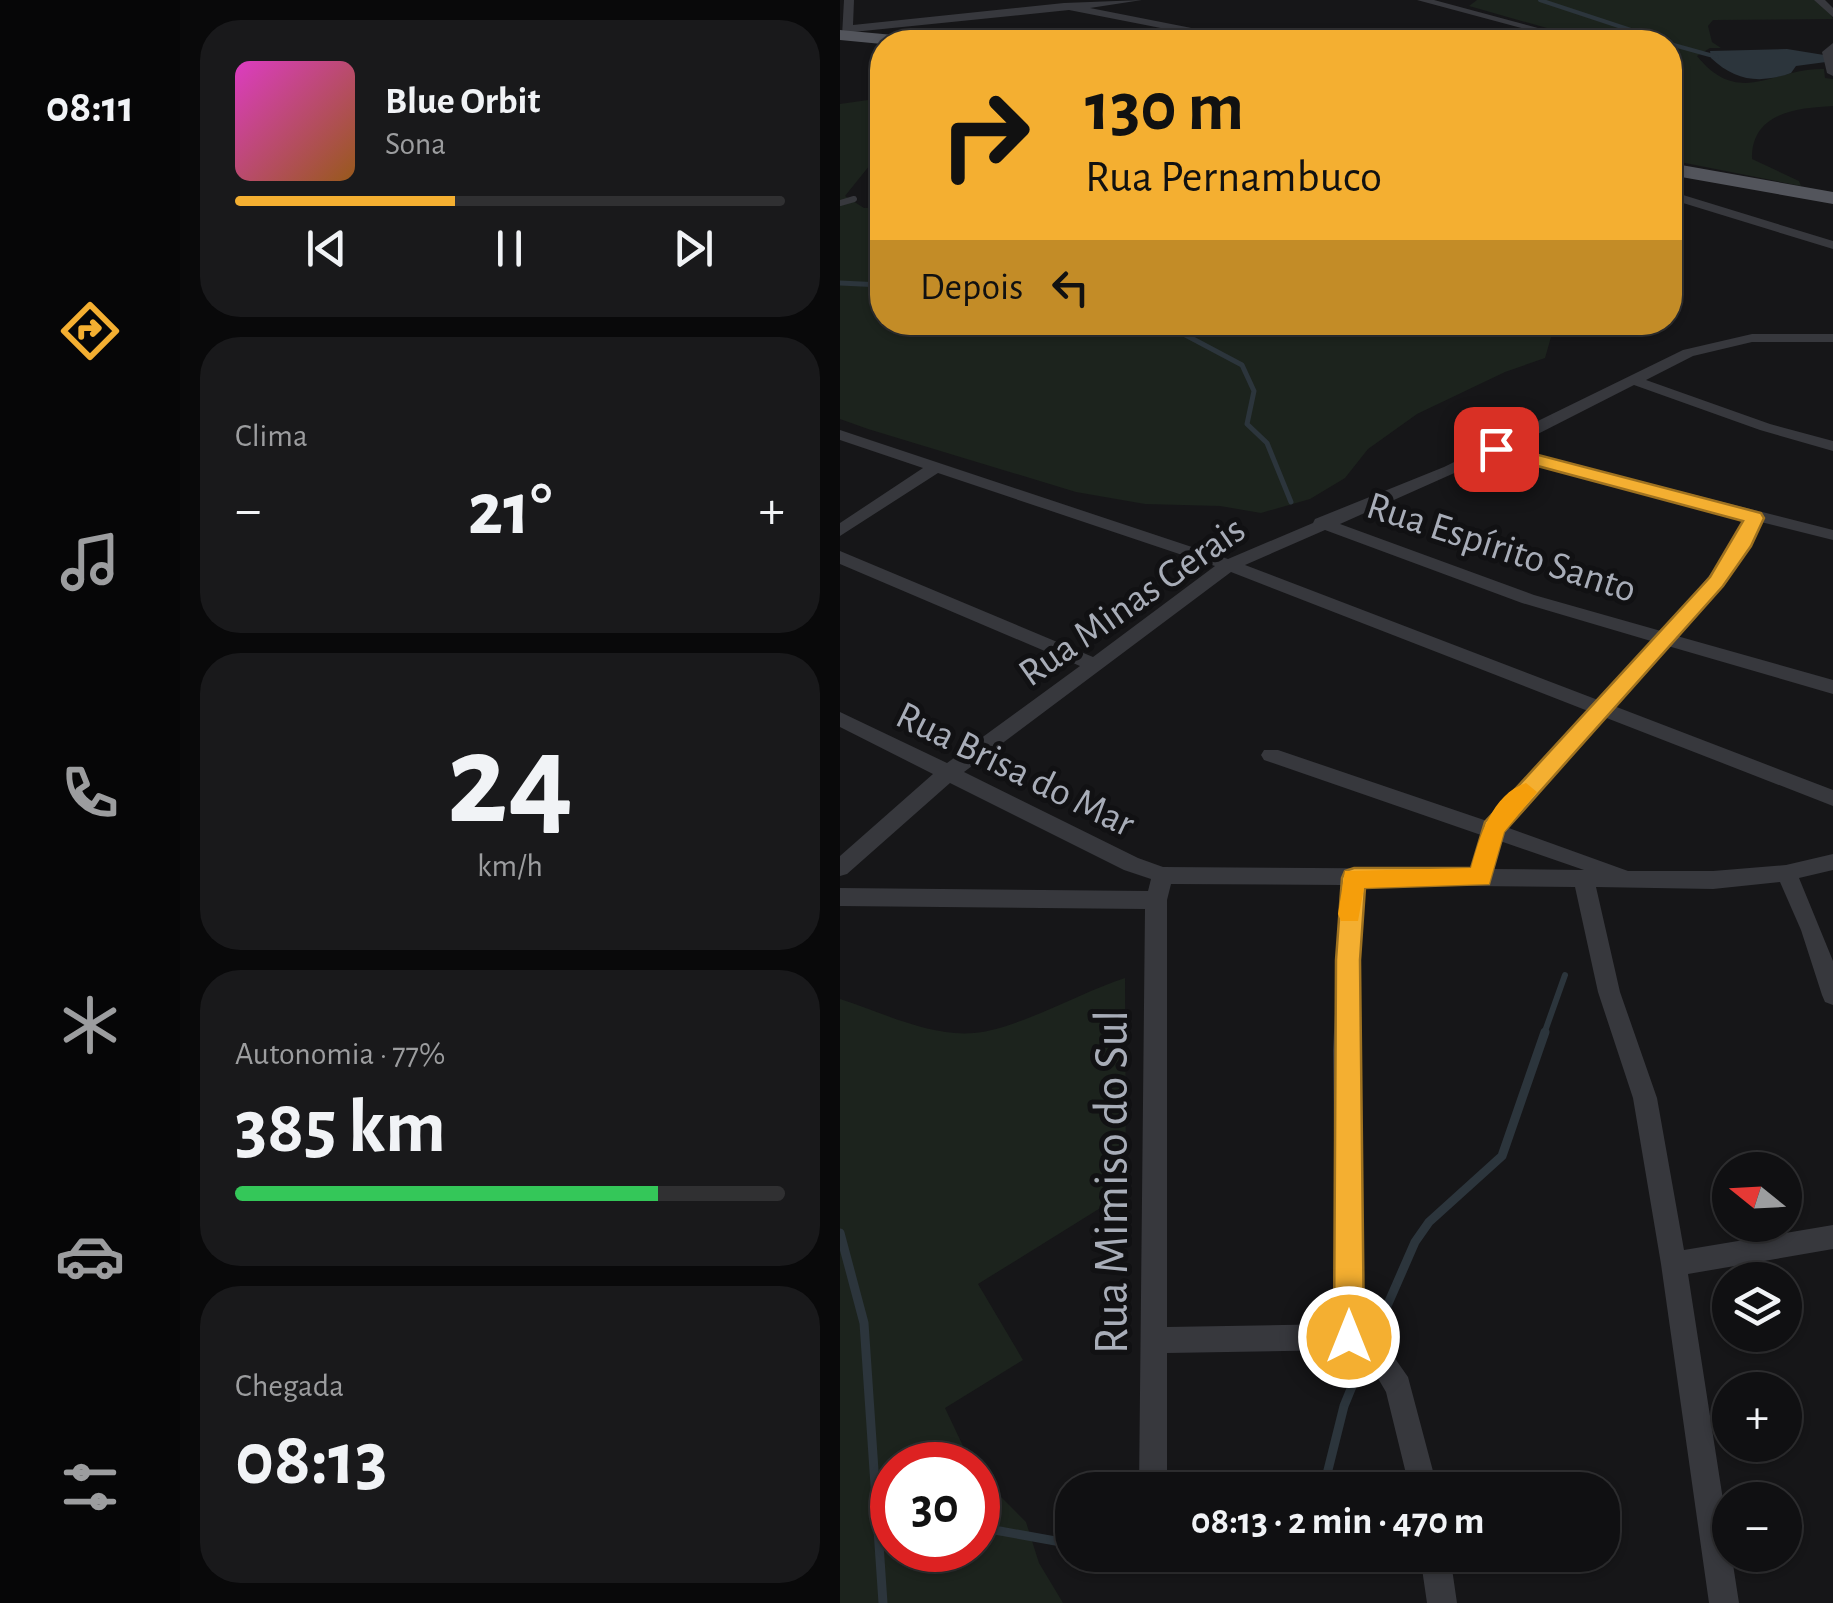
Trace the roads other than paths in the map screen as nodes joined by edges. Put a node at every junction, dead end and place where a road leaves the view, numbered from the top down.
1 (849, 0) edge
2 (1137, 0) edge
3 (1422, 0) edge
4 (1819, 0) edge
5 (1064, 6) junction
6 (1833, 14) edge
7 (888, 30) edge
8 (1186, 30) edge
9 (1538, 30) edge
10 (870, 32) edge
11 (844, 36) edge
12 (870, 38) edge
13 (870, 44) edge
14 (1833, 46) edge
15 (1833, 73) edge
16 (1682, 171) edge
17 (1682, 182) edge
18 (1833, 198) edge
19 (854, 199) dead end
20 (1682, 200) edge
21 (840, 203) edge
22 (1833, 209) edge
23 (1833, 245) edge
24 (1833, 338) edge
25 (1636, 381) junction
26 (840, 435) edge
27 (1833, 446) edge
28 (1496, 449) junction
29 (936, 467) junction
30 (1754, 518) junction
31 (1321, 523) junction
32 (840, 530) edge
33 (1833, 535) edge
34 (840, 557) edge
35 (1229, 565) junction
36 (1664, 636) junction
37 (1096, 665) junction
38 (1833, 687) edge
39 (1604, 708) junction
40 (840, 719) edge
41 (1271, 755) dead end
42 (948, 773) junction
43 (1833, 798) edge
44 (1493, 828) junction
45 (1833, 862) edge
46 (840, 868) edge
47 (1786, 874) junction
48 (1354, 878) junction
49 (1480, 878) junction
50 (1630, 878) junction
51 (1584, 879) junction
52 (1159, 888) junction
53 (840, 898) edge
54 (1833, 996) edge
55 (1833, 1237) edge
56 (1674, 1264) junction
57 (1349, 1337) junction
58 (1155, 1340) junction
59 (1153, 1472) edge
60 (1419, 1472) edge
61 (1437, 1572) edge
62 (1442, 1603) edge
63 (1724, 1603) edge

1 - 11 street
2 - 5 street
3 - 9 street
4 - 6 street
5 - 7 street
5 - 8 street
10 - 11 street
11 - 12 main road
11 - 13 main road
14 - 15 street
16 - 18 main road
17 - 22 main road
19 - 21 lane
20 - 23 street
24 - 25 street, Rua Minas Gerais
25 - 27 street
25 - 28 street, Rua Minas Gerais
26 - 29 street
28 - 30 street
28 - 31 street, Rua Minas Gerais
29 - 32 street
29 - 35 street
30 - 33 street
30 - 36 street
31 - 35 street, Rua Minas Gerais
31 - 36 street, Rua Espírito Santo
34 - 37 street
35 - 37 street, Rua Minas Gerais
35 - 39 street
36 - 38 street, Rua Espírito Santo
36 - 39 street
37 - 42 street, Rua Minas Gerais
39 - 43 street
39 - 44 street
40 - 42 street, Rua Brisa do Mar
41 - 44 street
42 - 46 street, Rua Minas Gerais
42 - 52 street, Rua Brisa do Mar
44 - 49 street
44 - 50 street
45 - 47 street
47 - 50 street
47 - 54 street
48 - 49 street
48 - 52 street
48 - 57 street
49 - 51 street
50 - 51 street
51 - 56 street
52 - 53 street
52 - 58 street, Rua Mimiso do Sul
55 - 56 street
56 - 63 street
57 - 58 street
57 - 60 street
58 - 59 street, Rua Mimiso do Sul
61 - 62 street

